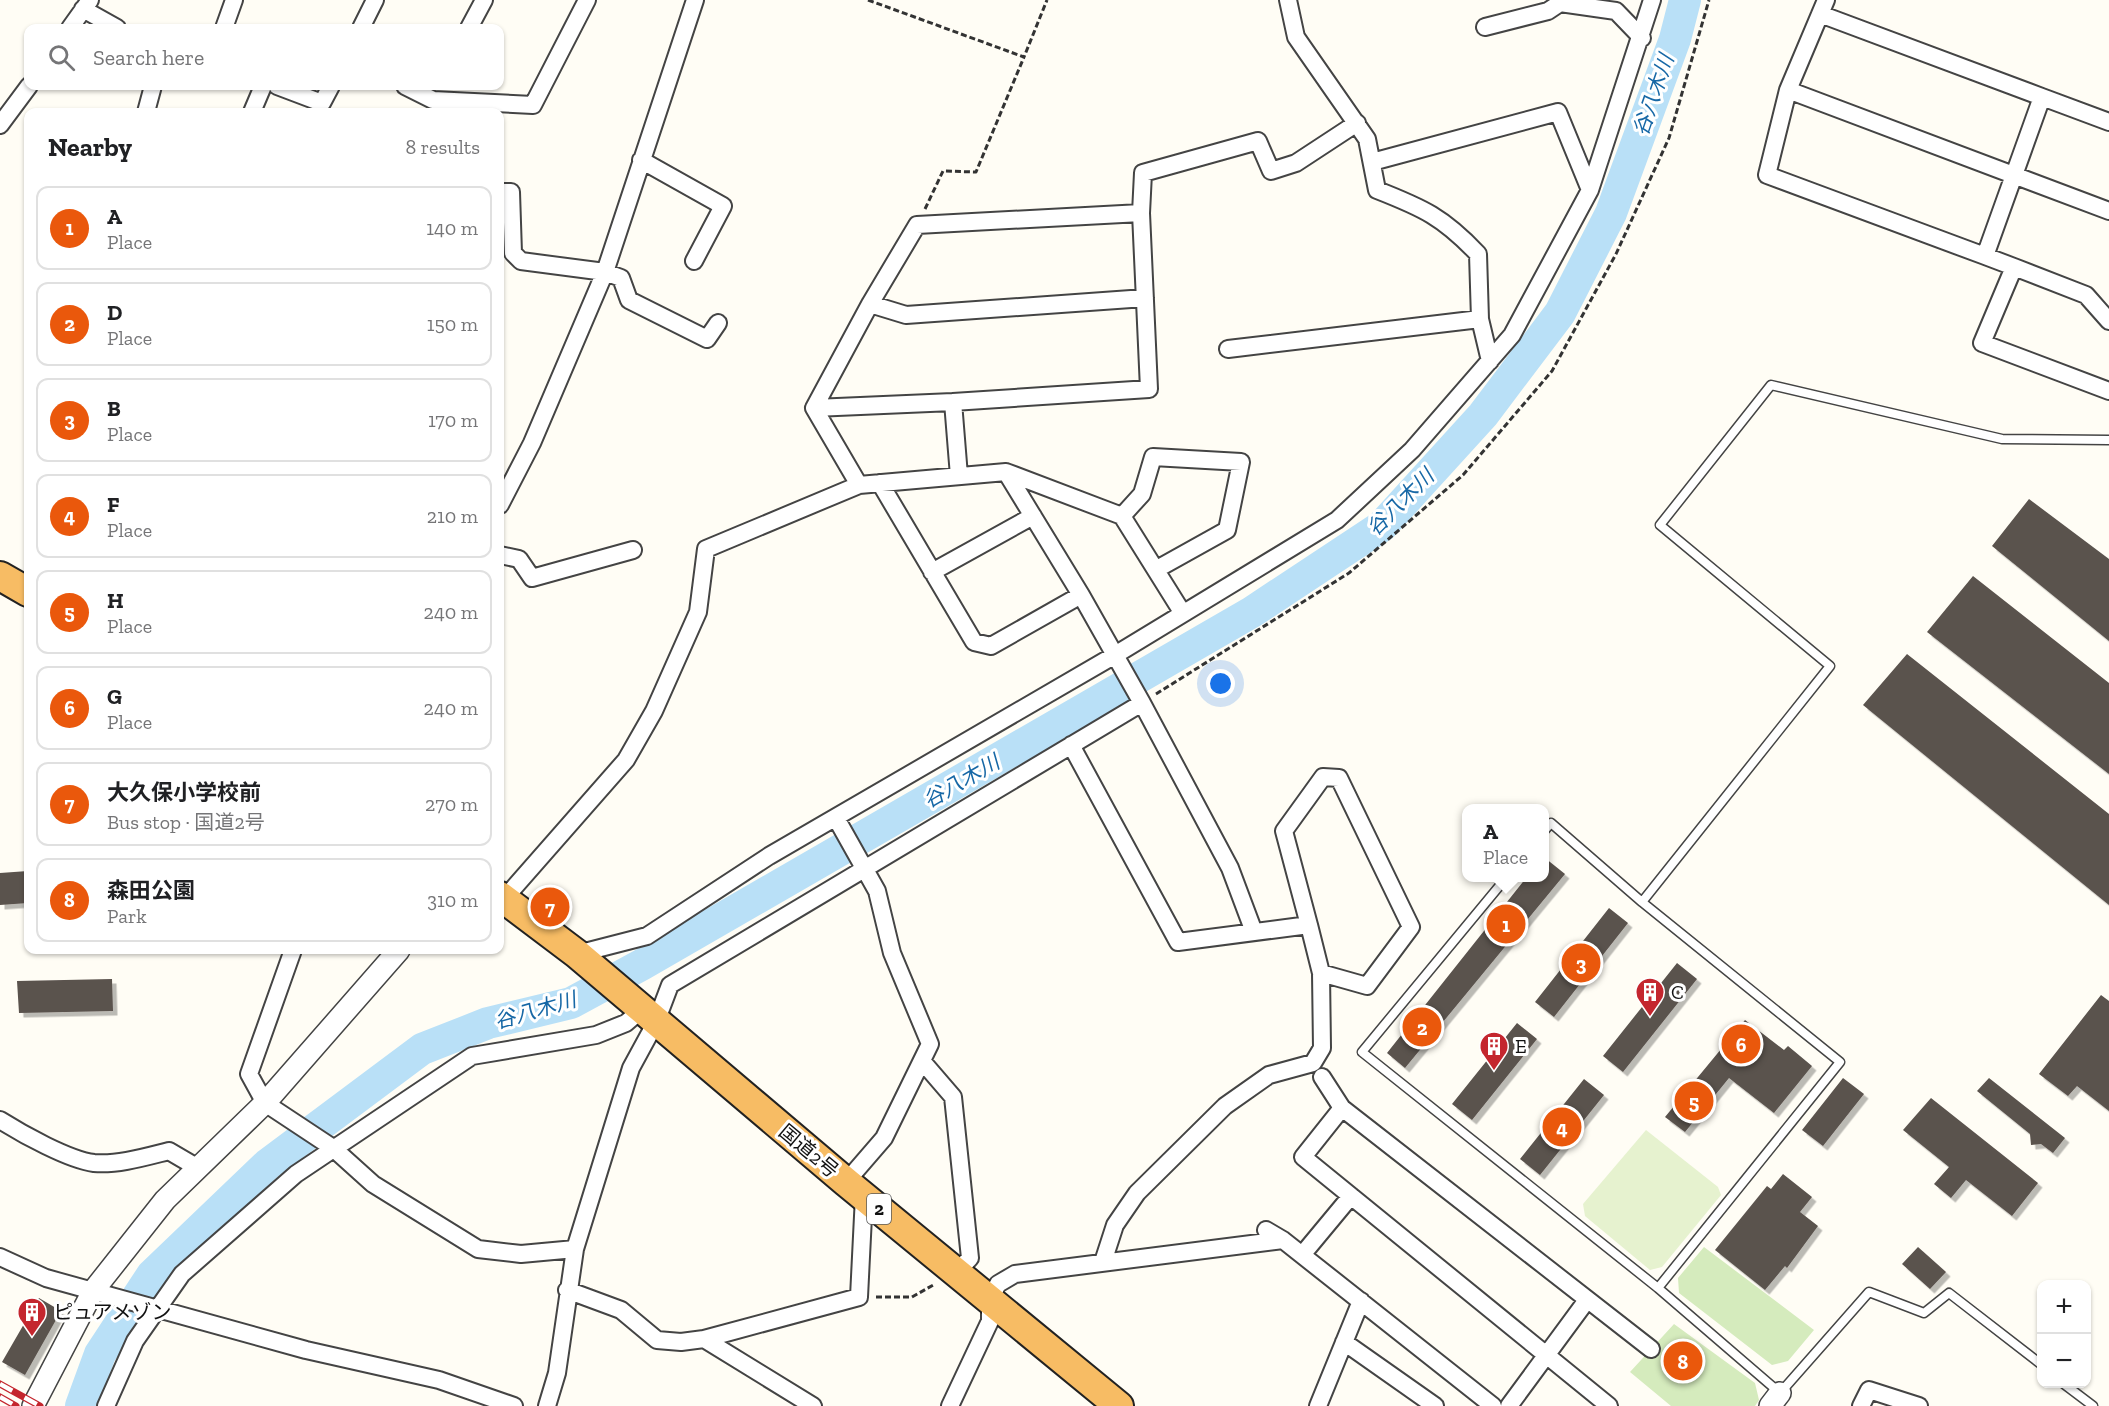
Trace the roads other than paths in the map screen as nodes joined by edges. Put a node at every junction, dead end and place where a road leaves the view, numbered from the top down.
1 (234, 0) edge
2 (375, 0) edge
3 (484, 0) edge
4 (587, 0) edge
5 (695, 0) edge
6 (1288, 0) edge
7 (1652, 0) edge
8 (87, 5) edge
9 (1823, 7) edge
10 (73, 24) edge
11 (112, 24) edge
12 (225, 24) edge
13 (363, 24) edge
14 (472, 24) edge
15 (1485, 27) dead end
16 (1642, 38) junction
17 (26, 90) edge
18 (152, 90) edge
19 (261, 90) edge
20 (288, 90) edge
21 (329, 90) edge
22 (1788, 90) junction
23 (437, 93) edge
24 (2042, 97) junction
25 (147, 108) edge
26 (254, 108) edge
27 (2109, 122) edge
28 (1357, 123) junction
29 (0, 125) edge
30 (640, 160) junction
31 (1372, 162) junction
32 (2014, 176) junction
33 (1590, 190) junction
34 (504, 192) edge
35 (2109, 211) edge
36 (1141, 213) junction
37 (506, 238) edge
38 (1985, 256) junction
39 (694, 261) dead end
40 (2014, 267) junction
41 (605, 272) junction
42 (1145, 298) junction
43 (870, 303) junction
44 (1480, 320) junction
45 (2109, 321) edge
46 (717, 323) dead end
47 (1228, 349) dead end
48 (1490, 361) junction
49 (2109, 391) edge
50 (953, 402) junction
51 (814, 408) junction
52 (2109, 440) edge
53 (1006, 472) junction
54 (959, 476) junction
55 (880, 483) junction
56 (859, 485) junction
57 (504, 497) edge
58 (1033, 516) junction
59 (1122, 516) junction
60 (633, 550) dead end
61 (504, 556) edge
62 (1157, 569) junction
63 (932, 572) junction
64 (0, 576) edge
65 (24, 590) edge
66 (1082, 596) junction
67 (1182, 612) junction
68 (1115, 656) junction
69 (1142, 703) junction
70 (1071, 745) junction
71 (836, 818) junction
72 (1549, 825) edge
73 (866, 868) junction
74 (1503, 882) edge
75 (504, 896) edge
76 (504, 899) edge
77 (1642, 902) junction
78 (1309, 925) junction
79 (1254, 932) junction
80 (292, 954) edge
81 (395, 954) edge
82 (577, 954) junction
83 (1321, 973) junction
84 (648, 1016) junction
85 (922, 1061) junction
86 (1322, 1077) dead end
87 (265, 1103) junction
88 (1342, 1108) junction
89 (0, 1120) edge
90 (333, 1148) junction
91 (198, 1167) junction
92 (855, 1189) junction
93 (1351, 1196) junction
94 (1266, 1230) dead end
95 (1283, 1240) junction
96 (575, 1249) junction
97 (1302, 1255) junction
98 (0, 1257) edge
99 (1103, 1262) junction
100 (957, 1272) junction
101 (1658, 1288) junction
102 (567, 1290) junction
103 (93, 1291) junction
104 (990, 1299) junction
105 (1587, 1300) junction
106 (1361, 1301) junction
107 (153, 1309) junction
108 (704, 1339) junction
109 (1344, 1342) junction
110 (1651, 1349) dead end
111 (1546, 1356) junction
112 (2037, 1361) edge
113 (2070, 1388) edge
114 (1775, 1399) edge
115 (33, 1406) edge
116 (106, 1406) edge
117 (514, 1406) edge
118 (548, 1406) edge
119 (813, 1406) edge
120 (950, 1406) edge
121 (1119, 1406) edge
122 (1318, 1406) edge
123 (1435, 1406) edge
124 (1493, 1406) edge
125 (1509, 1406) edge
126 (1609, 1406) edge
127 (1862, 1406) edge
128 (1918, 1406) edge
129 (2093, 1406) edge

1 - 12 street
2 - 13 street
3 - 14 street
4 - 23 street
5 - 30 street
6 - 28 street
7 - 16 street
8 - 10 street
8 - 11 street
9 - 22 street
9 - 24 street
15 - 16 street
16 - 33 street
17 - 29 street
18 - 25 street
19 - 26 street
20 - 21 street
22 - 32 street
22 - 38 street
24 - 27 street
24 - 32 street
28 - 31 street
28 - 36 street
30 - 39 street
30 - 41 street
31 - 33 street
31 - 44 street
32 - 35 street
32 - 38 street
33 - 48 street
34 - 37 street
36 - 42 street
36 - 43 street
37 - 41 street
38 - 40 street
40 - 45 street
40 - 49 street
41 - 46 street
41 - 57 street
42 - 43 street
42 - 50 street
43 - 51 street
44 - 47 street
44 - 48 street
48 - 67 street
50 - 51 street
50 - 54 street
51 - 56 street
52 - 77 lane
53 - 54 street
53 - 58 street
53 - 59 street
54 - 55 street
55 - 56 street
55 - 63 street
56 - 75 street
58 - 63 street
58 - 66 street
59 - 62 street
59 - 62 street
60 - 61 street
62 - 67 street
63 - 66 street
64 - 65 highway
66 - 68 street
67 - 68 street
68 - 69 street
68 - 71 street
69 - 70 street
69 - 79 street
70 - 73 street
70 - 79 street
71 - 73 street
71 - 82 street
72 - 77 lane
73 - 84 street
73 - 85 street
74 - 101 lane
76 - 82 highway, 国道2号 / 2
77 - 101 lane
78 - 79 street
78 - 83 street
78 - 83 street
80 - 87 street
81 - 87 street
82 - 84 highway, 国道2号 / 2
83 - 99 street
84 - 90 street
84 - 92 highway, 国道2号 / 2
84 - 96 street
85 - 92 street
85 - 100 street
86 - 88 street
87 - 90 street
87 - 91 street
88 - 93 street
88 - 105 street
89 - 91 street
90 - 96 street
90 - 107 street
91 - 103 street
92 - 100 highway, 国道2号 / 2
92 - 108 street
93 - 97 street
93 - 111 street
94 - 95 street
95 - 97 street
95 - 99 street
96 - 102 street
97 - 106 street
98 - 103 street
99 - 104 street
100 - 104 highway, 国道2号 / 2
101 - 114 lane
102 - 108 street
102 - 118 street
103 - 107 street
103 - 115 street
104 - 120 street
104 - 121 highway, 国道2号 / 2
105 - 110 street
105 - 111 street
106 - 109 street
106 - 124 street
107 - 116 street
107 - 117 street
108 - 119 street
109 - 122 street
109 - 123 street
111 - 125 street
111 - 126 street
112 - 114 lane
113 - 129 lane
127 - 128 street

